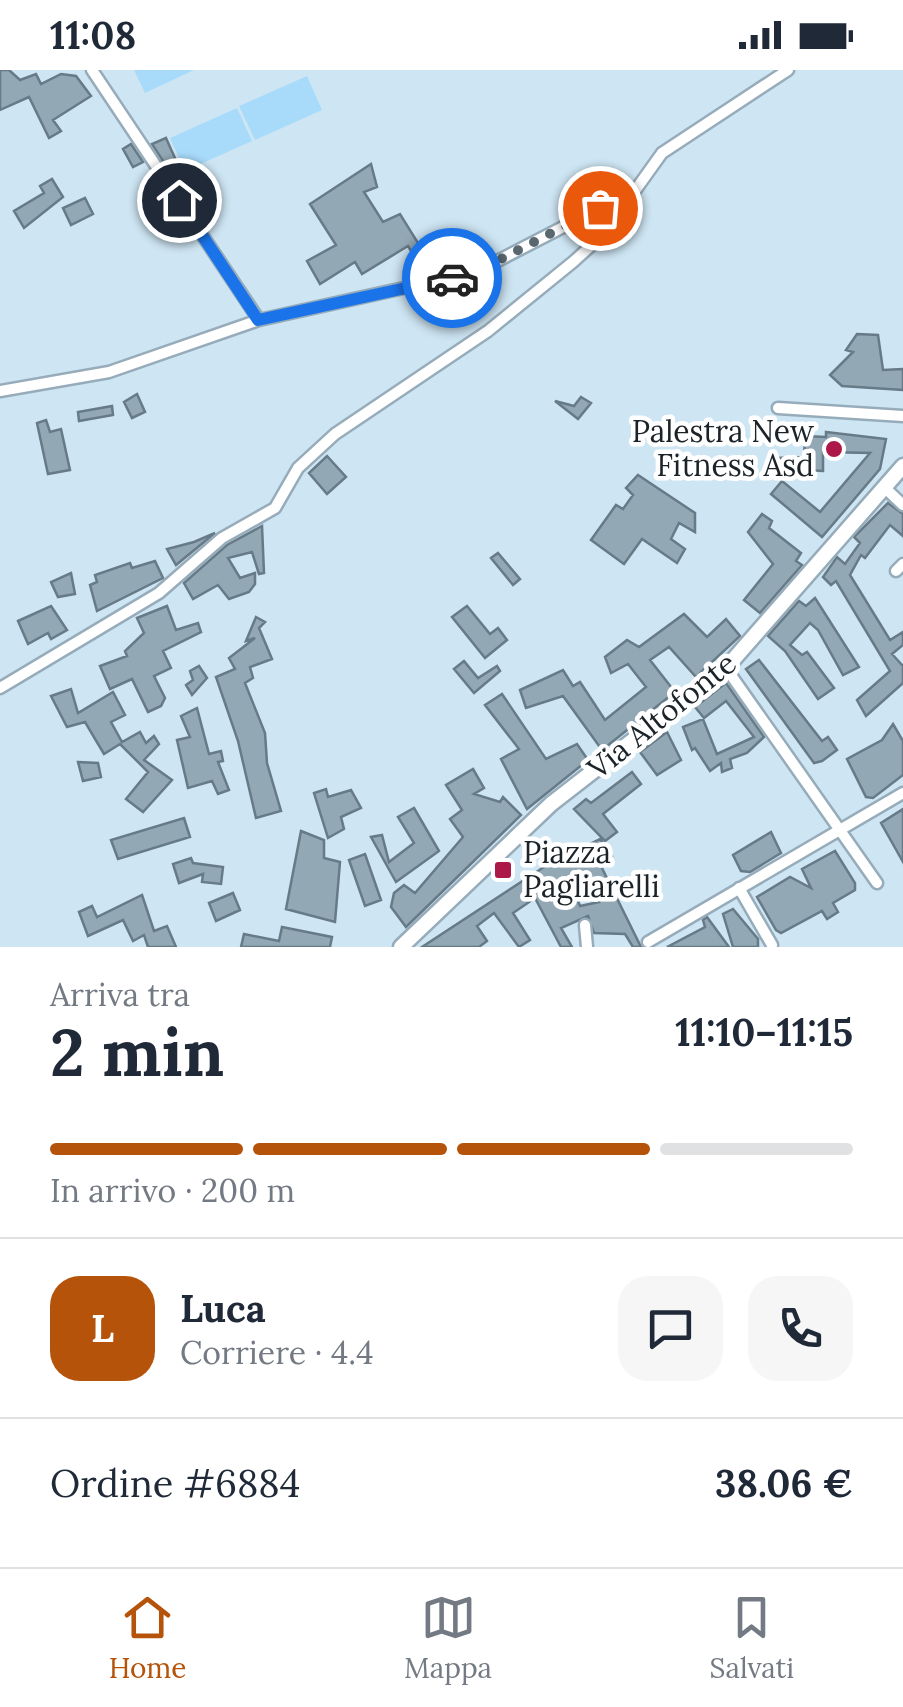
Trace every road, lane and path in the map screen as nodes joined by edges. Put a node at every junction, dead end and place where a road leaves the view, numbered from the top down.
1 (92, 70) edge
2 (788, 70) edge
3 (632, 191) junction
4 (258, 320) junction
5 (0, 391) edge
6 (778, 408) dead end
7 (903, 416) edge
8 (903, 466) edge
9 (884, 487) junction
10 (903, 504) edge
11 (726, 668) junction
12 (0, 688) edge
13 (903, 793) edge
14 (840, 828) junction
15 (877, 882) dead end
16 (738, 888) junction
17 (585, 925) dead end
18 (648, 942) dead end
19 (772, 945) edge
20 (401, 947) edge
21 (587, 947) edge

1 - 4 street
2 - 3 street
3 - 4 street
3 - 12 street
4 - 5 street
6 - 7 street
8 - 9 street, Via Altofonte
9 - 10 street
9 - 11 street, Via Altofonte
11 - 14 street
11 - 20 street, Via Altofonte
13 - 14 street
14 - 15 street
14 - 16 street
16 - 18 street
16 - 19 street
17 - 21 street

